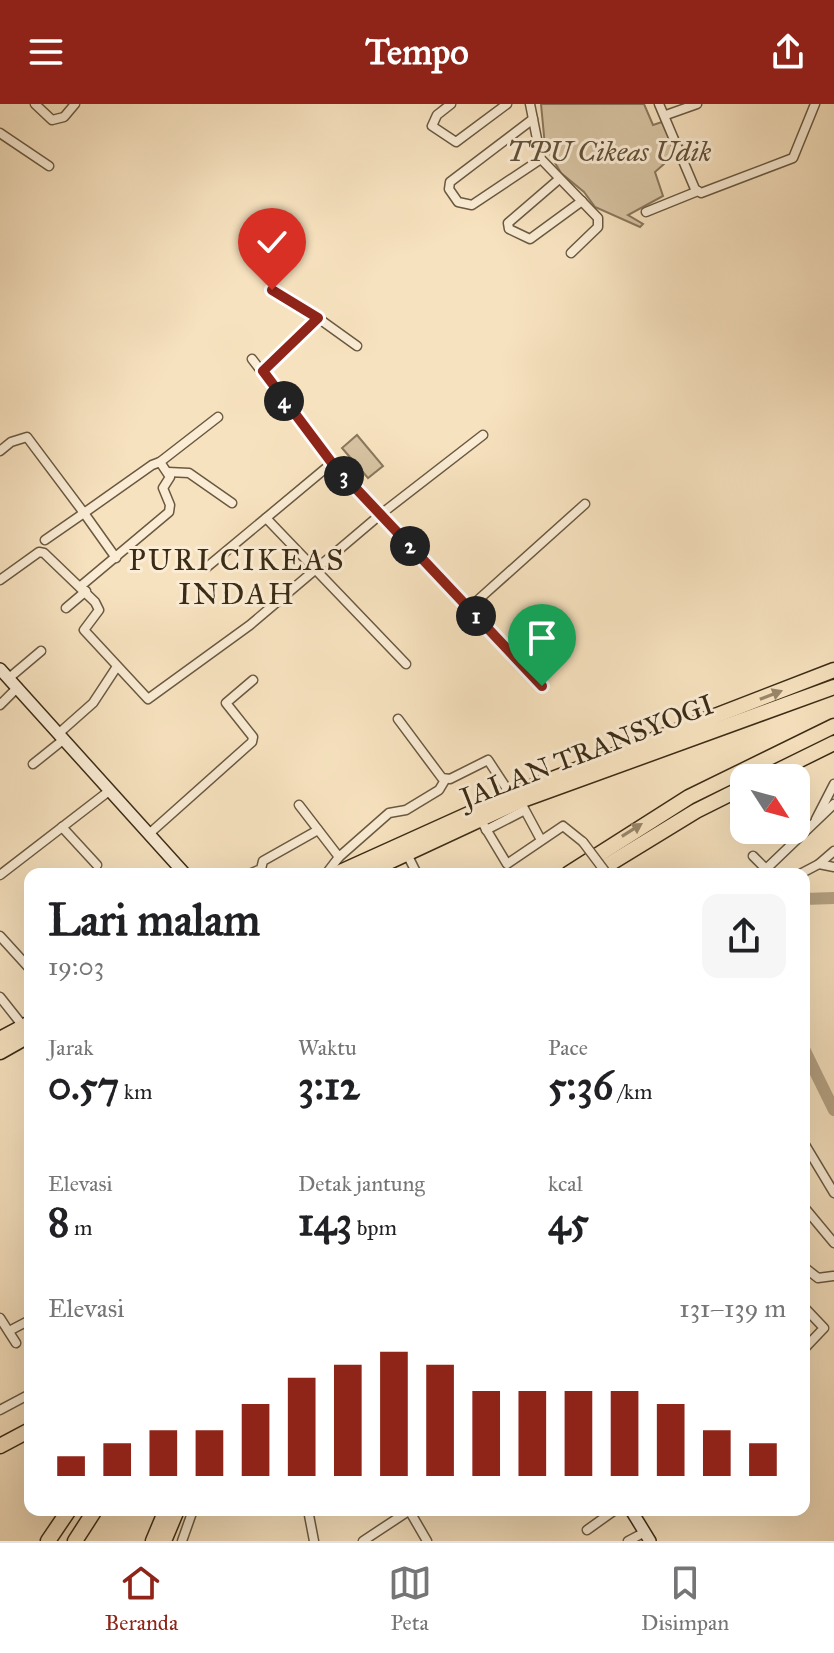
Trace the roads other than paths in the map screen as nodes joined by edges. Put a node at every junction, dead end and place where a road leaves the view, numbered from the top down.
1 (35, 104) edge
2 (451, 104) edge
3 (507, 104) edge
4 (530, 104) edge
5 (659, 104) edge
6 (697, 104) edge
7 (815, 104) edge
8 (74, 105) edge
9 (666, 115) junction
10 (533, 119) junction
11 (0, 133) edge
12 (541, 159) junction
13 (49, 166) dead end
14 (558, 180) junction
15 (698, 191) junction
16 (582, 201) junction
17 (646, 212) dead end
18 (571, 253) dead end
19 (272, 290) dead end
20 (318, 318) junction
21 (357, 346) dead end
22 (252, 359) dead end
23 (263, 371) junction
24 (218, 417) dead end
25 (483, 435) dead end
26 (0, 451) edge
27 (160, 462) junction
28 (332, 463) junction
29 (168, 472) junction
30 (232, 503) dead end
31 (585, 504) dead end
32 (84, 513) junction
33 (381, 514) junction
34 (266, 518) junction
35 (45, 540) dead end
36 (116, 558) junction
37 (207, 567) dead end
38 (316, 569) junction
39 (0, 580) edge
40 (84, 588) junction
41 (66, 608) dead end
42 (469, 608) junction
43 (41, 651) dead end
44 (406, 664) dead end
45 (116, 668) junction
46 (834, 670) edge
47 (9, 678) edge
48 (253, 680) dead end
49 (542, 686) dead end
50 (834, 687) edge
51 (0, 705) edge
52 (398, 719) dead end
53 (834, 726) edge
54 (61, 737) junction
55 (834, 743) edge
56 (33, 764) dead end
57 (791, 764) edge
58 (445, 780) junction
59 (834, 784) edge
60 (109, 791) junction
61 (730, 794) edge
62 (518, 803) junction
63 (834, 804) edge
64 (299, 805) dead end
65 (483, 825) junction
66 (812, 825) junction
67 (62, 827) junction
68 (318, 830) junction
69 (150, 833) junction
70 (430, 836) junction
71 (541, 840) junction
72 (834, 851) edge
73 (407, 854) junction
74 (753, 856) dead end
75 (339, 857) junction
76 (819, 864) junction
77 (97, 865) dead end
78 (834, 867) edge
79 (180, 868) edge
80 (261, 868) edge
81 (331, 868) edge
82 (351, 868) edge
83 (376, 868) edge
84 (414, 868) edge
85 (577, 868) edge
86 (602, 868) edge
87 (603, 868) edge
88 (764, 868) edge
89 (772, 868) edge
90 (810, 869) edge
91 (0, 875) edge
92 (2, 941) edge
93 (24, 963) edge
94 (0, 997) edge
95 (24, 1024) edge
96 (24, 1030) edge
97 (24, 1031) edge
98 (0, 1039) edge
99 (0, 1052) edge
100 (810, 1156) edge
101 (834, 1193) edge
102 (810, 1214) edge
103 (834, 1243) edge
104 (810, 1272) edge
105 (834, 1277) edge
106 (810, 1313) edge
107 (0, 1318) edge
108 (24, 1323) edge
109 (9, 1331) junction
110 (16, 1343) dead end
111 (810, 1343) edge
112 (24, 1397) edge
113 (17, 1401) junction
114 (0, 1403) edge
115 (0, 1410) edge
116 (24, 1423) edge
117 (24, 1433) edge
118 (0, 1436) edge
119 (0, 1446) edge
120 (67, 1516) edge
121 (69, 1516) edge
122 (91, 1516) edge
123 (163, 1516) edge
124 (174, 1516) edge
125 (191, 1516) edge
126 (309, 1516) edge
127 (401, 1516) edge
128 (413, 1516) edge
129 (607, 1516) edge
130 (635, 1516) edge
131 (587, 1530) dead end
132 (648, 1537) edge
133 (48, 1541) edge
134 (56, 1541) edge
135 (75, 1541) edge
136 (153, 1541) edge
137 (164, 1541) edge
138 (182, 1541) edge
139 (314, 1541) edge
140 (363, 1541) edge
141 (427, 1541) edge
142 (628, 1541) edge

1 - 8 street
2 - 3 street
4 - 10 street
5 - 9 street
6 - 9 street
7 - 15 street
9 - 15 street
10 - 12 street
10 - 12 street
11 - 13 street
12 - 14 street
14 - 16 street
14 - 16 street
15 - 17 street
16 - 18 street
19 - 20 street
20 - 21 street
20 - 23 street
22 - 23 street
23 - 28 street
24 - 27 street
25 - 33 street
26 - 32 street
27 - 29 street
27 - 32 street
28 - 33 street
28 - 34 street
29 - 30 street
29 - 36 street
31 - 42 street
32 - 35 street
32 - 36 street
33 - 38 street
33 - 42 street
34 - 37 street
34 - 38 street
36 - 40 street
38 - 44 street
38 - 45 street
39 - 40 street
40 - 41 street
40 - 45 street
42 - 49 street
43 - 47 street
45 - 54 street
62 -> 46 highway, JALAN TRANSYOGI
47 - 51 street
47 - 54 main road
48 - 69 street
50 - 62 highway, JALAN TRANSYOGI
52 - 58 street
85 -> 53 highway
54 - 56 street
54 - 60 main road
55 - 57 highway
58 - 62 street
58 - 75 street
59 - 66 street
60 - 67 street
60 - 69 main road
61 - 87 highway
62 - 65 highway, JALAN TRANSYOGI
62 - 70 highway, JALAN TRANSYOGI
62 - 71 street
63 - 66 street
64 - 68 street
65 - 70 highway, JALAN TRANSYOGI
65 - 71 street
66 - 89 street
67 - 77 street
67 - 91 street
68 - 75 street
68 - 80 street
69 - 79 main road
70 - 73 highway, JALAN TRANSYOGI
70 - 82 highway, JALAN TRANSYOGI
71 - 86 street, bridge
72 - 76 street
73 - 83 highway, JALAN TRANSYOGI
73 - 84 street
74 - 88 street
75 - 81 street
76 - 78 street
76 - 90 street
92 - 93 street
94 - 95 street
96 - 98 highway
97 - 99 highway
100 - 101 street
102 - 103 street
104 - 105 street
106 - 111 street
107 - 109 street
108 - 109 street
109 - 110 street
112 - 113 street
113 - 114 street
113 - 115 street
116 - 118 highway
117 - 119 highway
120 - 133 highway
121 - 134 highway
122 - 135 highway
123 - 136 highway
124 - 137 highway
125 - 138 street
126 - 139 street
127 - 140 street
128 - 141 street
129 - 131 street
130 - 132 main road
132 - 142 street

